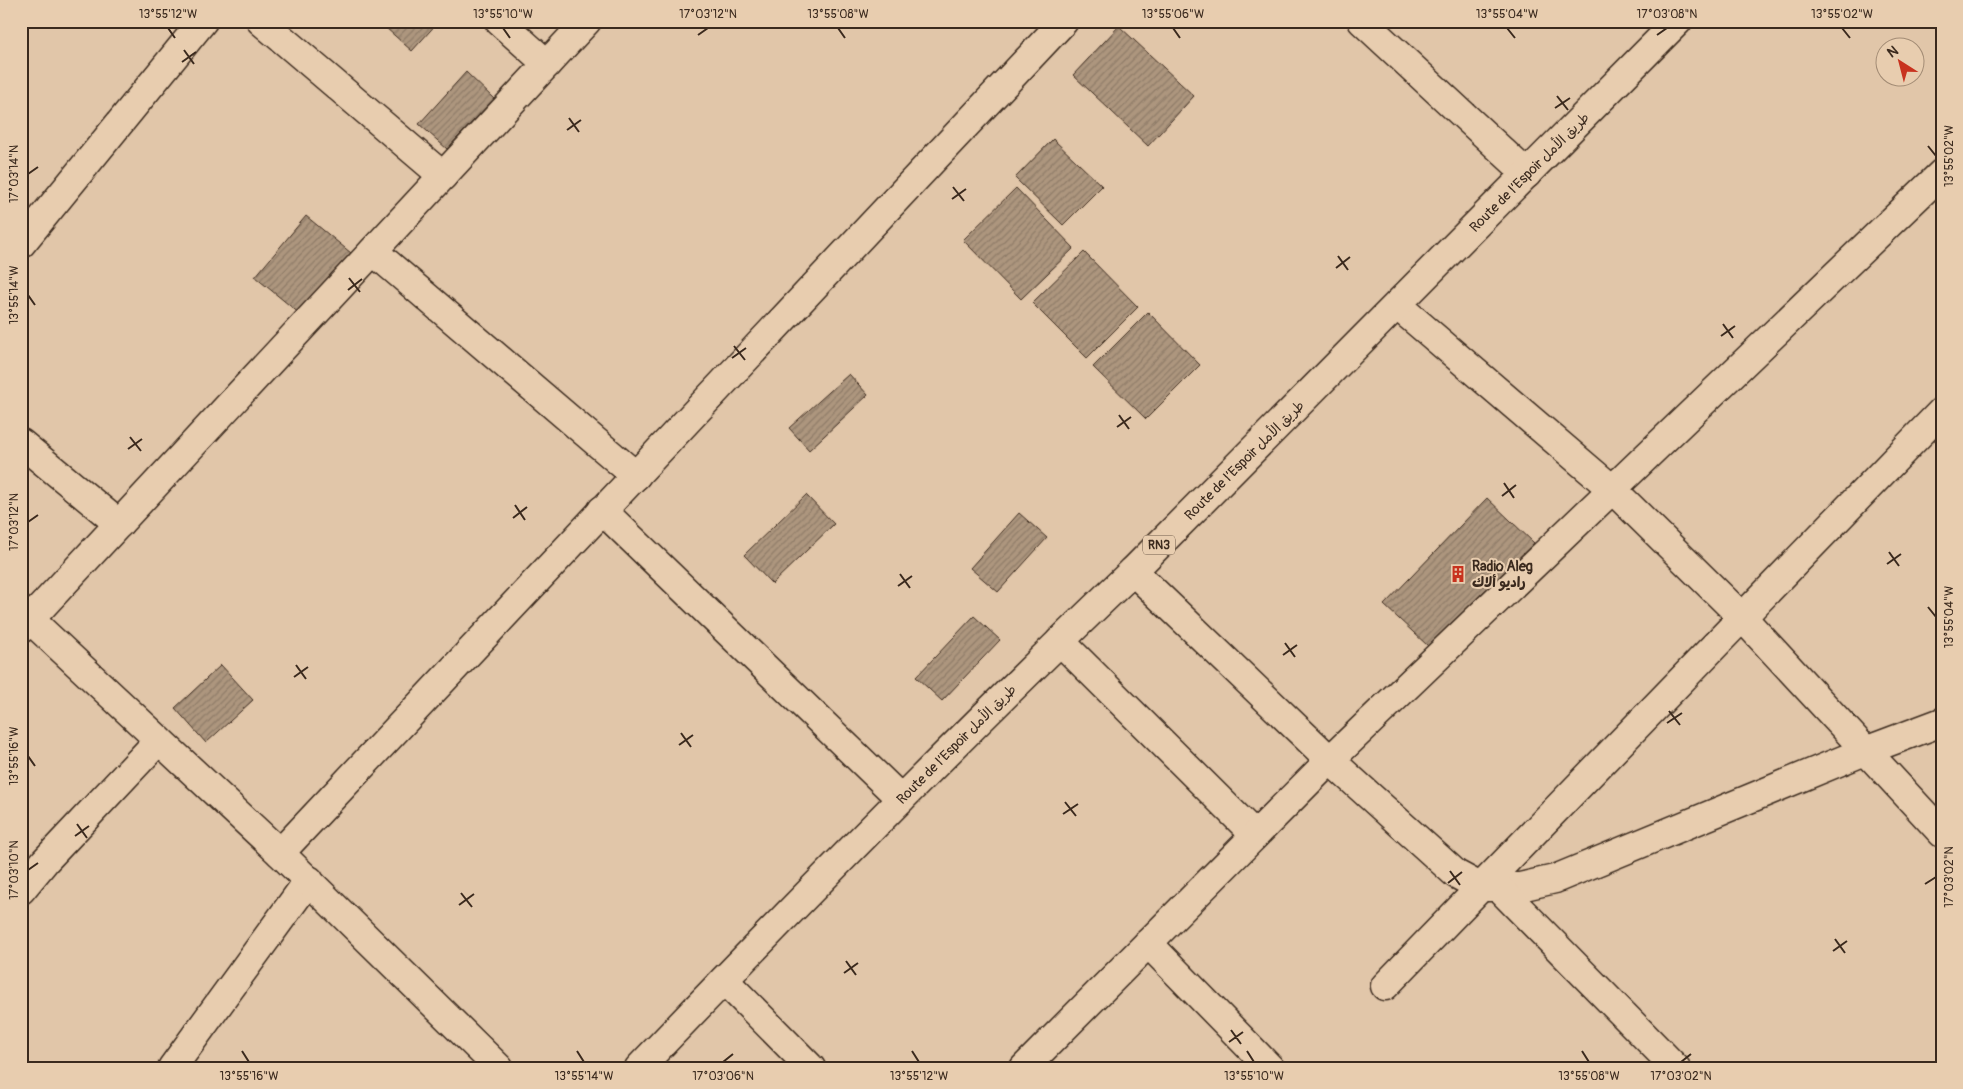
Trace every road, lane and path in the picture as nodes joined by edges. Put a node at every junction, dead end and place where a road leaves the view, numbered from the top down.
1 (203, 21) edge
2 (261, 21) edge
3 (499, 21) edge
4 (587, 21) edge
5 (1362, 21) edge
6 (1678, 21) edge
7 (1049, 26) edge
8 (548, 64) junction
9 (1942, 173) edge
10 (1527, 174) junction
11 (443, 176) junction
12 (21, 244) edge
13 (373, 251) junction
14 (1398, 306) junction
15 (1942, 411) edge
16 (21, 443) edge
17 (636, 476) junction
18 (1612, 489) junction
19 (602, 510) junction
20 (119, 524) junction
21 (1133, 571) junction
22 (1742, 617) junction
23 (24, 620) edge
24 (1060, 641) junction
25 (1942, 722) edge
26 (159, 740) junction
27 (1865, 751) junction
28 (1330, 760) junction
29 (901, 799) junction
30 (1942, 833) edge
31 (1255, 836) junction
32 (280, 853) junction
33 (309, 880) junction
34 (1489, 887) junction
35 (21, 890) edge
36 (1148, 943) junction
37 (724, 980) junction
38 (1385, 986) dead end
39 (172, 1068) edge
40 (499, 1068) edge
41 (639, 1068) edge
42 (811, 1068) edge
43 (1024, 1068) edge
44 (1270, 1068) edge
45 (1676, 1068) edge

1 - 12 main road
2 - 11 main road
3 - 8 main road
4 - 8 main road
5 - 10 main road
6 - 10 main road, Route de l’Espoir طريق الأمل / RN3
7 - 17 main road
8 - 11 main road
9 - 18 main road
10 - 14 main road, Route de l’Espoir طريق الأمل / RN3
11 - 13 main road
13 - 17 main road
13 - 20 main road
14 - 18 main road
14 - 21 main road, Route de l’Espoir طريق الأمل / RN3
15 - 22 main road
16 - 20 main road
17 - 19 main road
18 - 22 main road
18 - 28 main road
19 - 29 main road
19 - 32 main road
20 - 23 main road
21 - 24 main road, Route de l’Espoir طريق الأمل / RN3
21 - 28 main road
22 - 27 main road
22 - 34 main road
23 - 26 main road
24 - 29 main road, Route de l’Espoir طريق الأمل / RN3
24 - 31 main road
25 - 27 main road
26 - 32 main road
26 - 35 main road
27 - 30 main road
27 - 34 main road
28 - 31 main road
28 - 34 main road
29 - 37 main road, Route de l’Espoir طريق الأمل / RN3
31 - 36 main road
32 - 33 main road
33 - 39 main road
33 - 40 main road
34 - 38 main road
34 - 45 main road
36 - 43 main road
36 - 44 main road
37 - 41 main road, Route de l’Espoir طريق الأمل / RN3
37 - 42 main road

